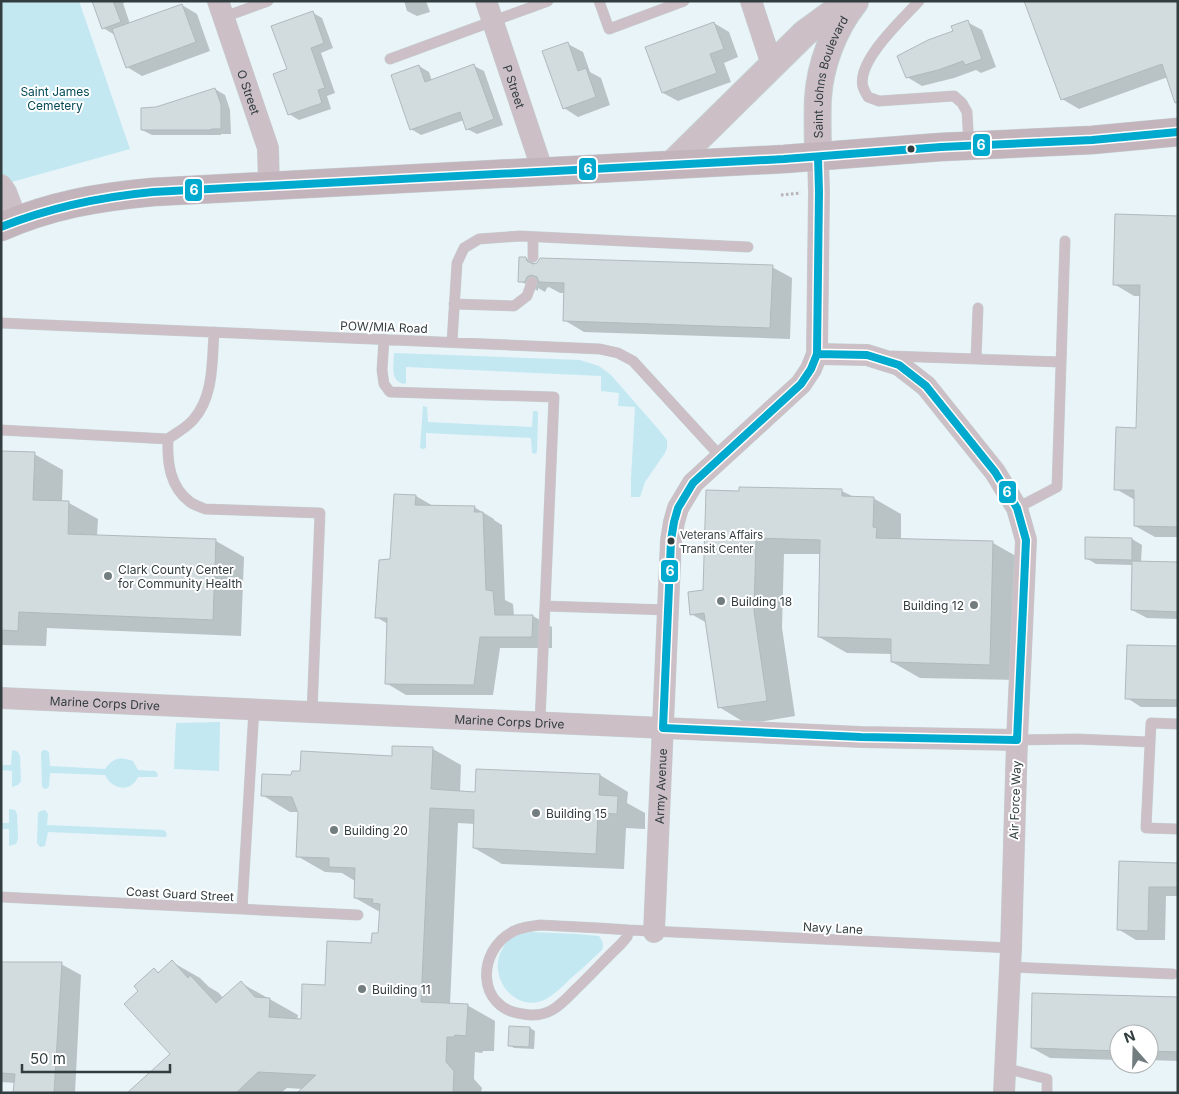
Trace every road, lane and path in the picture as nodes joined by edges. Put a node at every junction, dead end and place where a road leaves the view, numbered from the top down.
1 (268, 1) edge
2 (486, 1) edge
3 (548, 1) edge
4 (599, 1) edge
5 (684, 1) edge
6 (750, 1) edge
7 (849, 1) edge
8 (856, 1) edge
9 (919, 1) edge
10 (221, 9) edge
11 (493, 22) junction
12 (390, 60) dead end
13 (772, 65) junction
14 (1178, 132) edge
15 (970, 146) junction
16 (818, 157) junction
17 (671, 165) junction
18 (544, 172) junction
19 (1, 184) edge
20 (269, 186) junction
21 (9, 224) edge
22 (533, 237) junction
23 (1065, 241) dead end
24 (748, 247) dead end
25 (533, 257) dead end
26 (532, 282) dead end
27 (454, 304) junction
28 (978, 308) dead end
29 (1, 323) edge
30 (214, 332) junction
31 (384, 339) junction
32 (452, 342) junction
33 (817, 354) junction
34 (867, 355) junction
35 (976, 359) junction
36 (1061, 362) junction
37 (1, 430) edge
38 (168, 440) junction
39 (721, 456) junction
40 (1017, 508) junction
41 (545, 606) junction
42 (668, 610) junction
43 (1, 698) edge
44 (254, 709) junction
45 (312, 712) junction
46 (540, 722) junction
47 (1178, 724) edge
48 (663, 728) junction
49 (1017, 740) junction
50 (1150, 742) junction
51 (1178, 829) edge
52 (1, 897) edge
53 (242, 909) junction
54 (358, 915) dead end
55 (629, 930) junction
56 (654, 932) junction
57 (1010, 958) junction
58 (1174, 974) dead end
59 (1005, 1068) junction
60 (1004, 1093) edge
61 (1047, 1093) edge

1 - 10 lane
2 - 11 street, P Street
3 - 11 lane
4 - 5 lane
6 - 13 street
7 - 13 street
8 - 16 street, Saint Johns Boulevard
9 - 15 lane
10 - 20 street, O Street
11 - 12 lane
11 - 18 street, P Street
13 - 17 street
14 - 15 main road
15 - 16 main road
16 - 17 main road
16 - 33 street, Army Avenue
17 - 18 main road
18 - 20 main road
19 - 21 street
20 - 21 main road
22 - 24 lane
22 - 25 lane
22 - 27 lane
23 - 36 lane
26 - 27 lane
27 - 32 lane
28 - 35 lane
29 - 30 lane, POW/MIA Road
30 - 31 lane, POW/MIA Road
30 - 38 lane
31 - 32 lane, POW/MIA Road
31 - 41 lane
32 - 39 lane, POW/MIA Road
33 - 34 street, Air Force Way
33 - 39 street, Army Avenue
34 - 35 lane
34 - 40 street, Air Force Way
35 - 36 lane
36 - 40 lane
37 - 38 lane
38 - 45 lane
39 - 42 street, Army Avenue
40 - 49 street, Air Force Way
41 - 42 lane
41 - 46 lane
42 - 48 street, Army Avenue
43 - 44 street, Marine Corps Drive
44 - 45 street, Marine Corps Drive
44 - 53 lane
45 - 46 street, Marine Corps Drive
46 - 48 street, Marine Corps Drive
47 - 50 lane
48 - 49 street, Marine Corps Drive
48 - 56 street, Army Avenue
49 - 50 lane
49 - 57 street, Air Force Way
50 - 51 lane
52 - 53 lane, Coast Guard Street
53 - 54 lane, Coast Guard Street
55 - 55 lane, Navy Lane
55 - 56 lane, Navy Lane
56 - 57 lane, Navy Lane
57 - 58 lane, Navy Lane
57 - 59 street, Air Force Way
59 - 60 street, Air Force Way
59 - 61 lane

